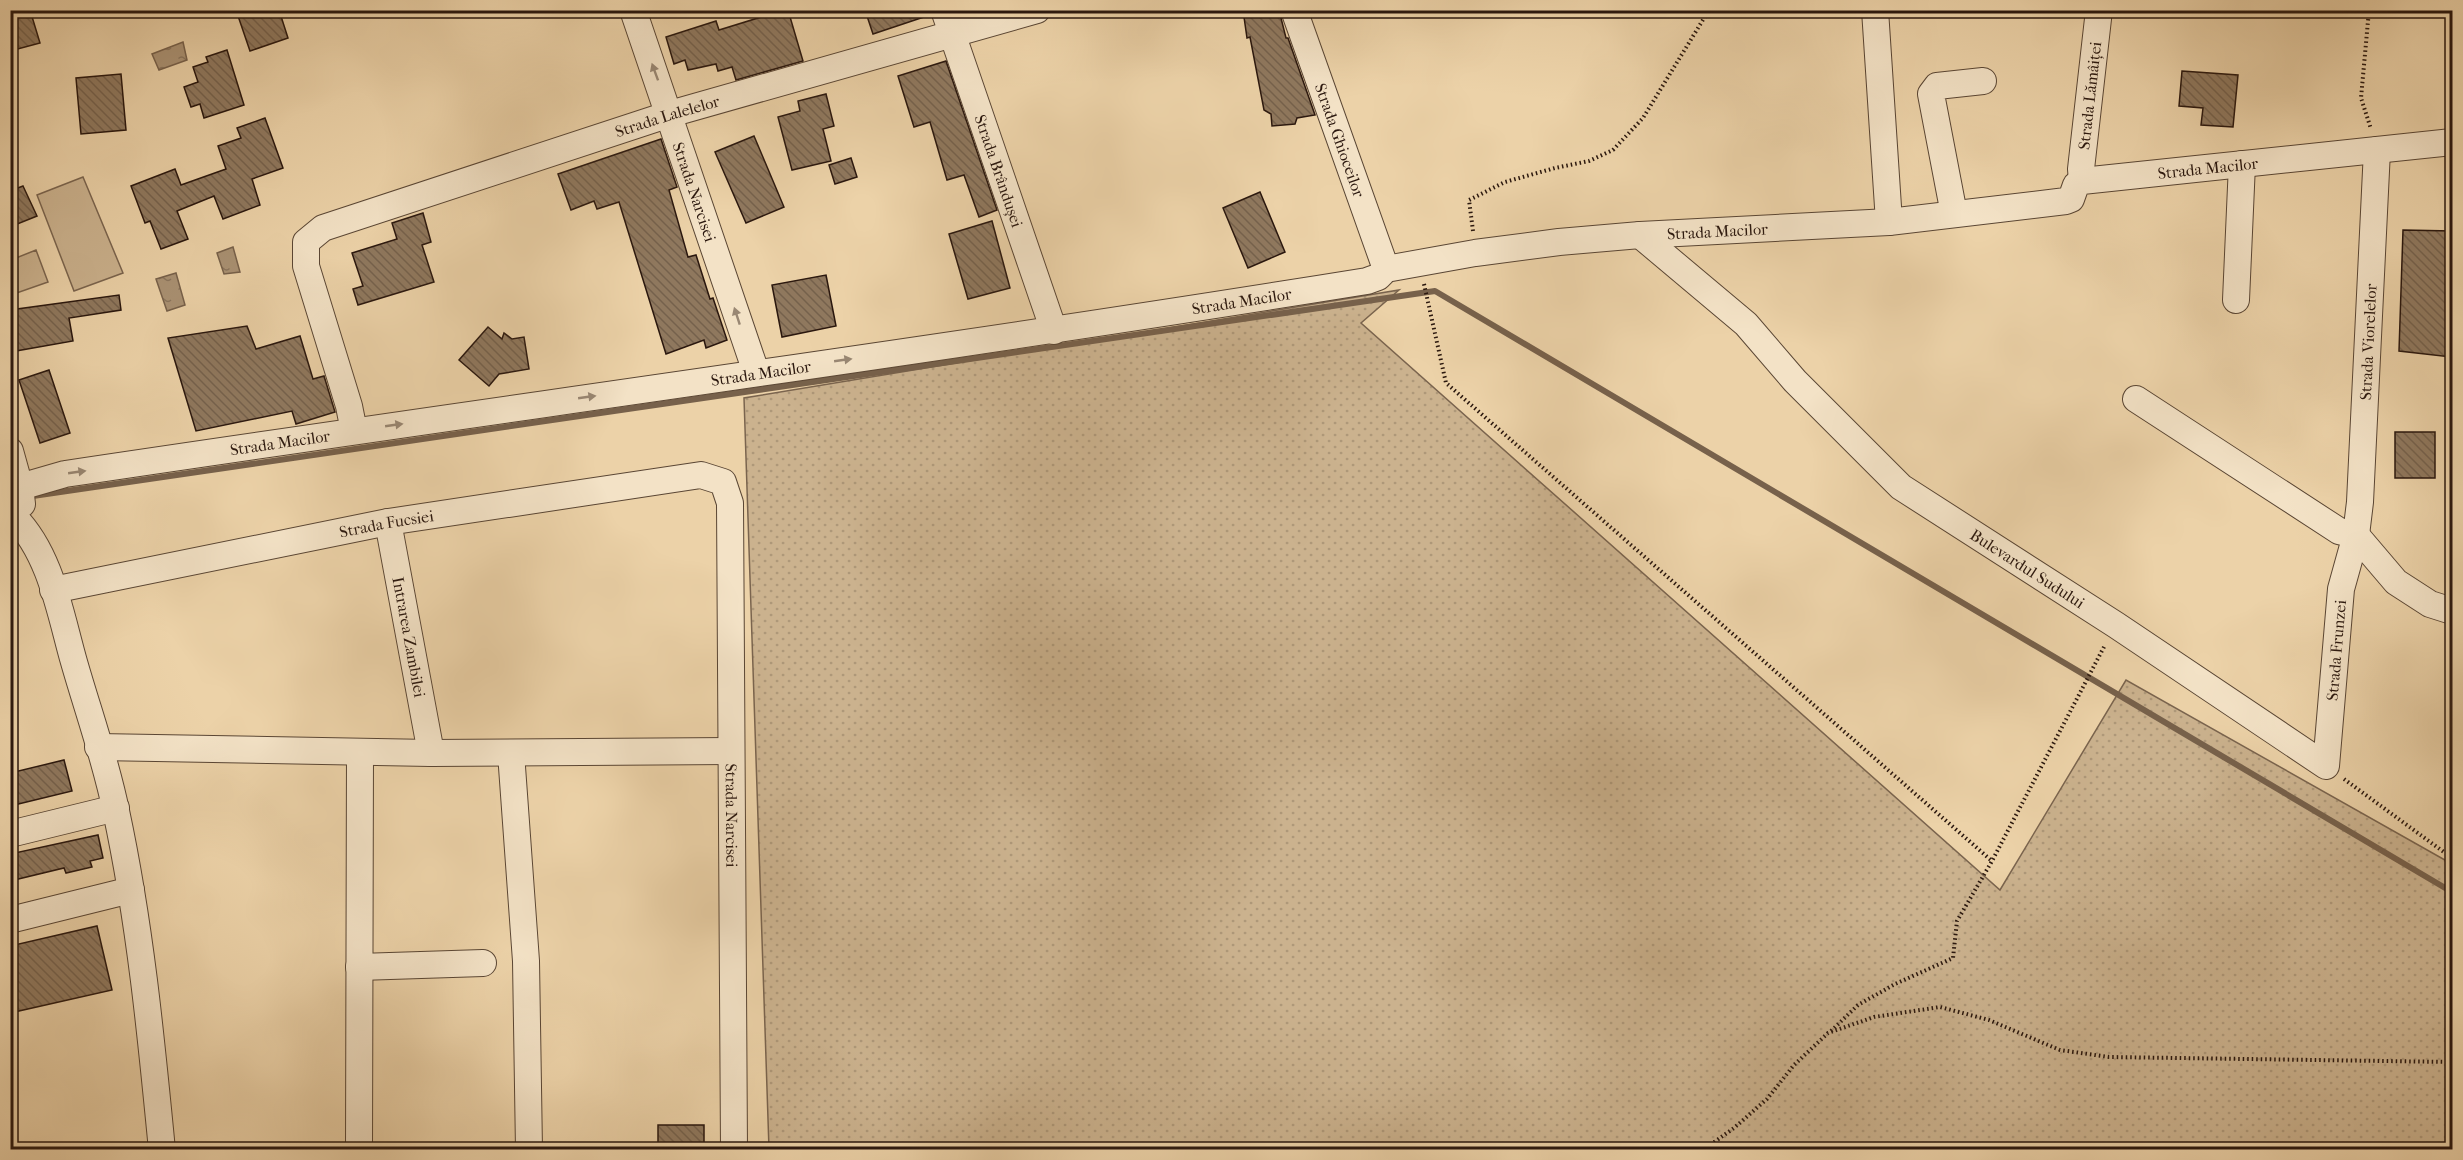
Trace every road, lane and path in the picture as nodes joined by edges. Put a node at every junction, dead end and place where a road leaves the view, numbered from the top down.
1 (633, 10) edge
2 (944, 10) edge
3 (1037, 10) edge
4 (1294, 10) edge
5 (1709, 10) edge
6 (1875, 10) edge
7 (2099, 10) edge
8 (2368, 10) edge
9 (954, 35) junction
10 (1983, 81) dead end
11 (670, 114) junction
12 (2452, 142) edge
13 (2377, 150) junction
14 (2242, 164) junction
15 (2082, 181) junction
16 (1954, 214) junction
17 (1889, 222) junction
18 (1640, 235) junction
19 (1475, 253) junction
20 (1386, 269) junction
21 (1424, 283) dead end
22 (2236, 300) dead end
23 (1054, 331) junction
24 (756, 372) junction
25 (2136, 399) dead end
26 (354, 431) junction
27 (10, 452) edge
28 (723, 482) joint
29 (18, 503) edge
30 (388, 522) junction
31 (2356, 535) junction
32 (53, 590) junction
33 (2452, 611) edge
34 (2116, 625) junction
35 (98, 747) junction
36 (730, 751) junction
37 (360, 753) junction
38 (431, 753) junction
39 (511, 753) junction
40 (2326, 766) junction
41 (116, 808) junction
42 (10, 834) edge
43 (2452, 858) edge
44 (1992, 861) junction
45 (131, 890) junction
46 (10, 920) edge
47 (483, 963) dead end
48 (359, 967) junction
49 (1828, 1033) junction
50 (2452, 1062) edge
51 (162, 1149) edge
52 (359, 1149) edge
53 (529, 1149) edge
54 (734, 1149) edge
55 (1703, 1149) edge

11 -> 1 street, Strada Narcisei
2 - 9 street, Strada Brândușei
3 - 9 street, Strada Lalelelor
4 - 20 street, Strada Ghioceilor
5 - 19 path
6 - 17 street
7 - 15 street, Strada Lămâiței
8 - 13 path
9 - 11 street, Strada Lalelelor
9 - 23 street, Strada Brândușei
10 - 16 street
24 -> 11 street, Strada Narcisei
11 - 26 street, Strada Lalelelor
12 - 13 street, Strada Macilor
13 - 14 street, Strada Macilor
13 - 31 street, Strada Viorelelor
14 - 15 street, Strada Macilor
14 - 22 street
15 - 16 street, Strada Macilor
16 - 17 street, Strada Macilor
17 - 18 street, Strada Macilor
18 - 19 street, Strada Macilor
18 - 34 street, Bulevardul Sudului
19 - 20 street, Strada Macilor
20 - 23 street, Strada Macilor
21 - 44 path
24 -> 23 street, Strada Macilor
26 -> 24 street, Strada Macilor
25 - 31 street
29 -> 26 street, Strada Macilor
27 - 29 street
28 - 30 street, Strada Fucsiei
28 - 36 street, Strada Narcisei
29 - 32 street
30 - 32 street, Strada Fucsiei
30 - 38 street, Intrarea Zambilei
31 - 33 street
31 - 40 street, Strada Frunzei
32 - 35 street
34 - 40 street, Bulevardul Sudului
34 - 44 path
35 - 37 street
35 - 41 street
36 - 39 street
36 - 54 street, Strada Narcisei
37 - 38 street
37 - 48 street
38 - 39 street
39 - 53 street
40 - 43 path
41 - 42 street
41 - 45 street
44 - 49 path
45 - 46 street
45 - 51 street
47 - 48 street
48 - 52 street
49 - 50 path
49 - 55 path

